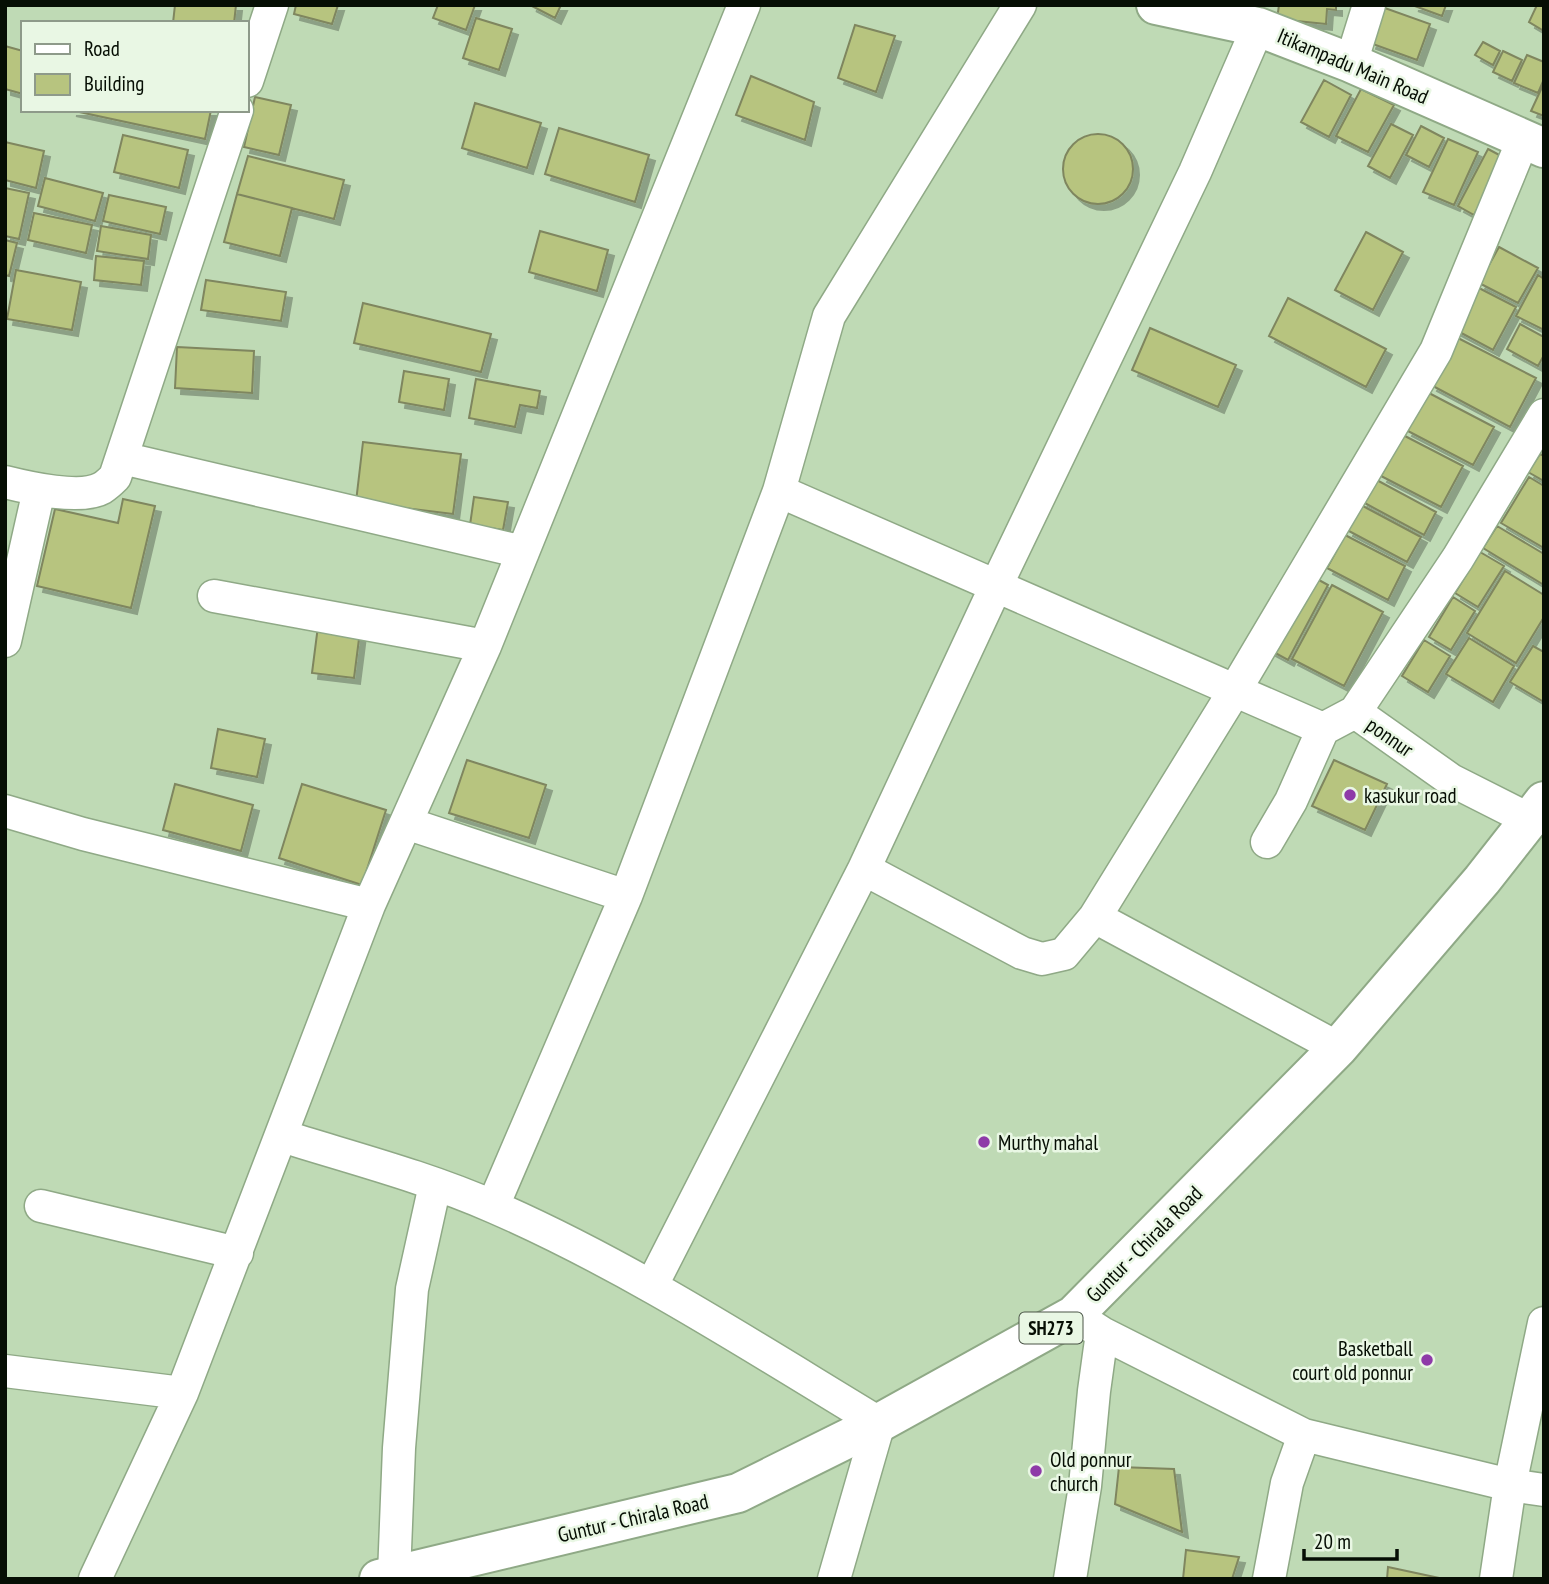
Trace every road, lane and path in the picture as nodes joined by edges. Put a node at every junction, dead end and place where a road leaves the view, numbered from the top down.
1 (272, 5) edge
2 (744, 5) edge
3 (1020, 5) edge
4 (1156, 5) edge
5 (1369, 5) edge
6 (1258, 27) junction
7 (1351, 63) junction
8 (248, 78) edge
9 (236, 112) edge
10 (1534, 144) edge
11 (1544, 415) edge
12 (122, 458) junction
13 (5, 482) edge
14 (39, 490) junction
15 (779, 491) junction
16 (523, 552) junction
17 (996, 586) junction
18 (214, 596) dead end
19 (9, 607) edge
20 (5, 641) edge
21 (485, 646) junction
22 (1235, 690) junction
23 (1355, 712) junction
24 (1323, 729) junction
25 (1537, 810) edge
26 (5, 811) edge
27 (406, 823) junction
28 (1267, 842) dead end
29 (864, 869) junction
30 (626, 896) junction
31 (369, 905) junction
32 (1095, 917) junction
33 (1338, 1048) junction
34 (282, 1136) junction
35 (435, 1185) junction
36 (41, 1206) dead end
37 (493, 1206) junction
38 (237, 1254) junction
39 (652, 1285) junction
40 (1544, 1323) edge
41 (1088, 1324) junction
42 (5, 1371) edge
43 (182, 1393) junction
44 (879, 1423) junction
45 (1304, 1435) junction
46 (1510, 1485) junction
47 (1544, 1490) edge
48 (387, 1577) edge
49 (95, 1579) edge
50 (834, 1579) edge
51 (1070, 1579) edge
52 (1269, 1579) edge
53 (1496, 1579) edge

1 - 8 street
2 - 16 street
3 - 15 street
4 - 6 main road, Itikampadu Main Road
5 - 7 street
6 - 7 main road, Itikampadu Main Road
6 - 17 street
7 - 10 main road, Itikampadu Main Road
9 - 12 street
10 - 22 street
11 - 23 street
12 - 14 street
12 - 16 street
13 - 14 street
14 - 19 street
15 - 17 street
15 - 30 street
16 - 21 street
17 - 22 street
17 - 29 street
18 - 21 street
19 - 20 street
21 - 27 street
22 - 24 street
22 - 32 street
23 - 24 street, ponnur
23 - 25 street, ponnur
24 - 28 street
25 - 33 main road, Guntur - Chirala Road / SH273
26 - 31 street
27 - 30 street
27 - 31 street
29 - 32 street
29 - 39 street
30 - 37 street
31 - 34 street
32 - 33 street
33 - 41 main road, Guntur - Chirala Road / SH273
34 - 35 street
34 - 38 street
35 - 37 street
35 - 48 street
36 - 38 street
37 - 39 street
38 - 43 street
39 - 44 street
40 - 46 street
41 - 44 main road, Guntur - Chirala Road / SH273
41 - 45 street
41 - 51 street
42 - 43 street
43 - 49 street
44 - 48 main road, Guntur - Chirala Road / SH273
44 - 50 street
45 - 46 street
45 - 52 street
46 - 47 street
46 - 53 street

